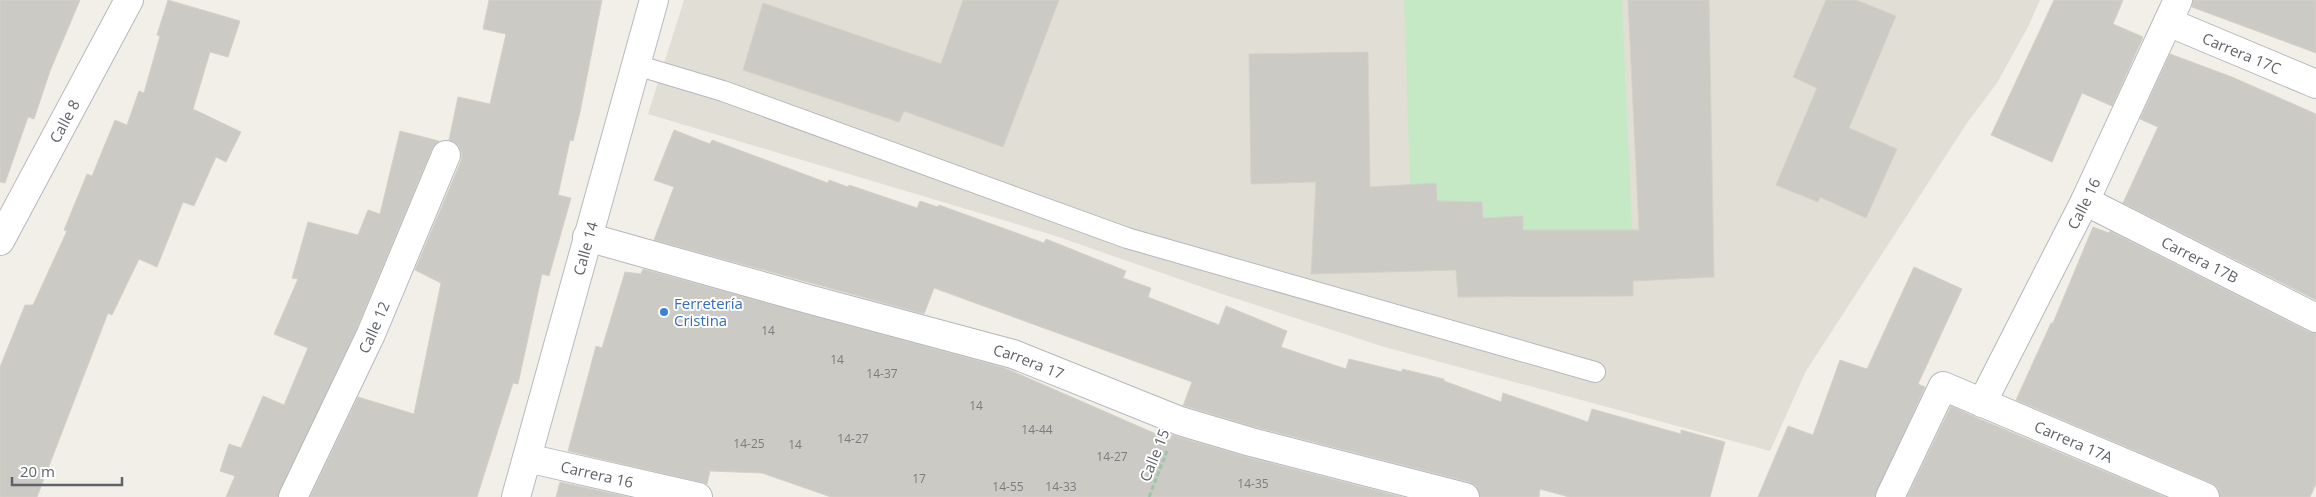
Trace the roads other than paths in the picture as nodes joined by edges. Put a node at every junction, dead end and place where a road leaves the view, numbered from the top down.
1 (129, 0) edge
2 (654, 0) edge
3 (2173, 11) edge
4 (636, 65) junction
5 (2316, 84) edge
6 (446, 155) dead end
7 (2084, 201) junction
8 (587, 236) junction
9 (0, 241) edge
10 (2316, 318) edge
11 (1595, 372) dead end
12 (1982, 403) junction
13 (527, 458) junction
14 (293, 497) edge
15 (516, 497) edge
16 (698, 497) edge
17 (1465, 497) edge
18 (1890, 497) edge
19 (2204, 497) edge

1 - 9 street, Calle 8
2 - 4 street, Calle 14
3 - 5 street, Carrera 17C
3 - 7 street, Calle 16
4 - 8 street, Calle 14
4 - 11 lane
6 - 14 street, Calle 12
7 - 10 street, Carrera 17B
7 - 12 street, Calle 16
8 - 13 street, Calle 14
8 - 17 street, Carrera 17
12 - 18 street, Carrera 17A
12 - 19 street, Carrera 17A
13 - 15 street, Calle 14
13 - 16 street, Carrera 16

